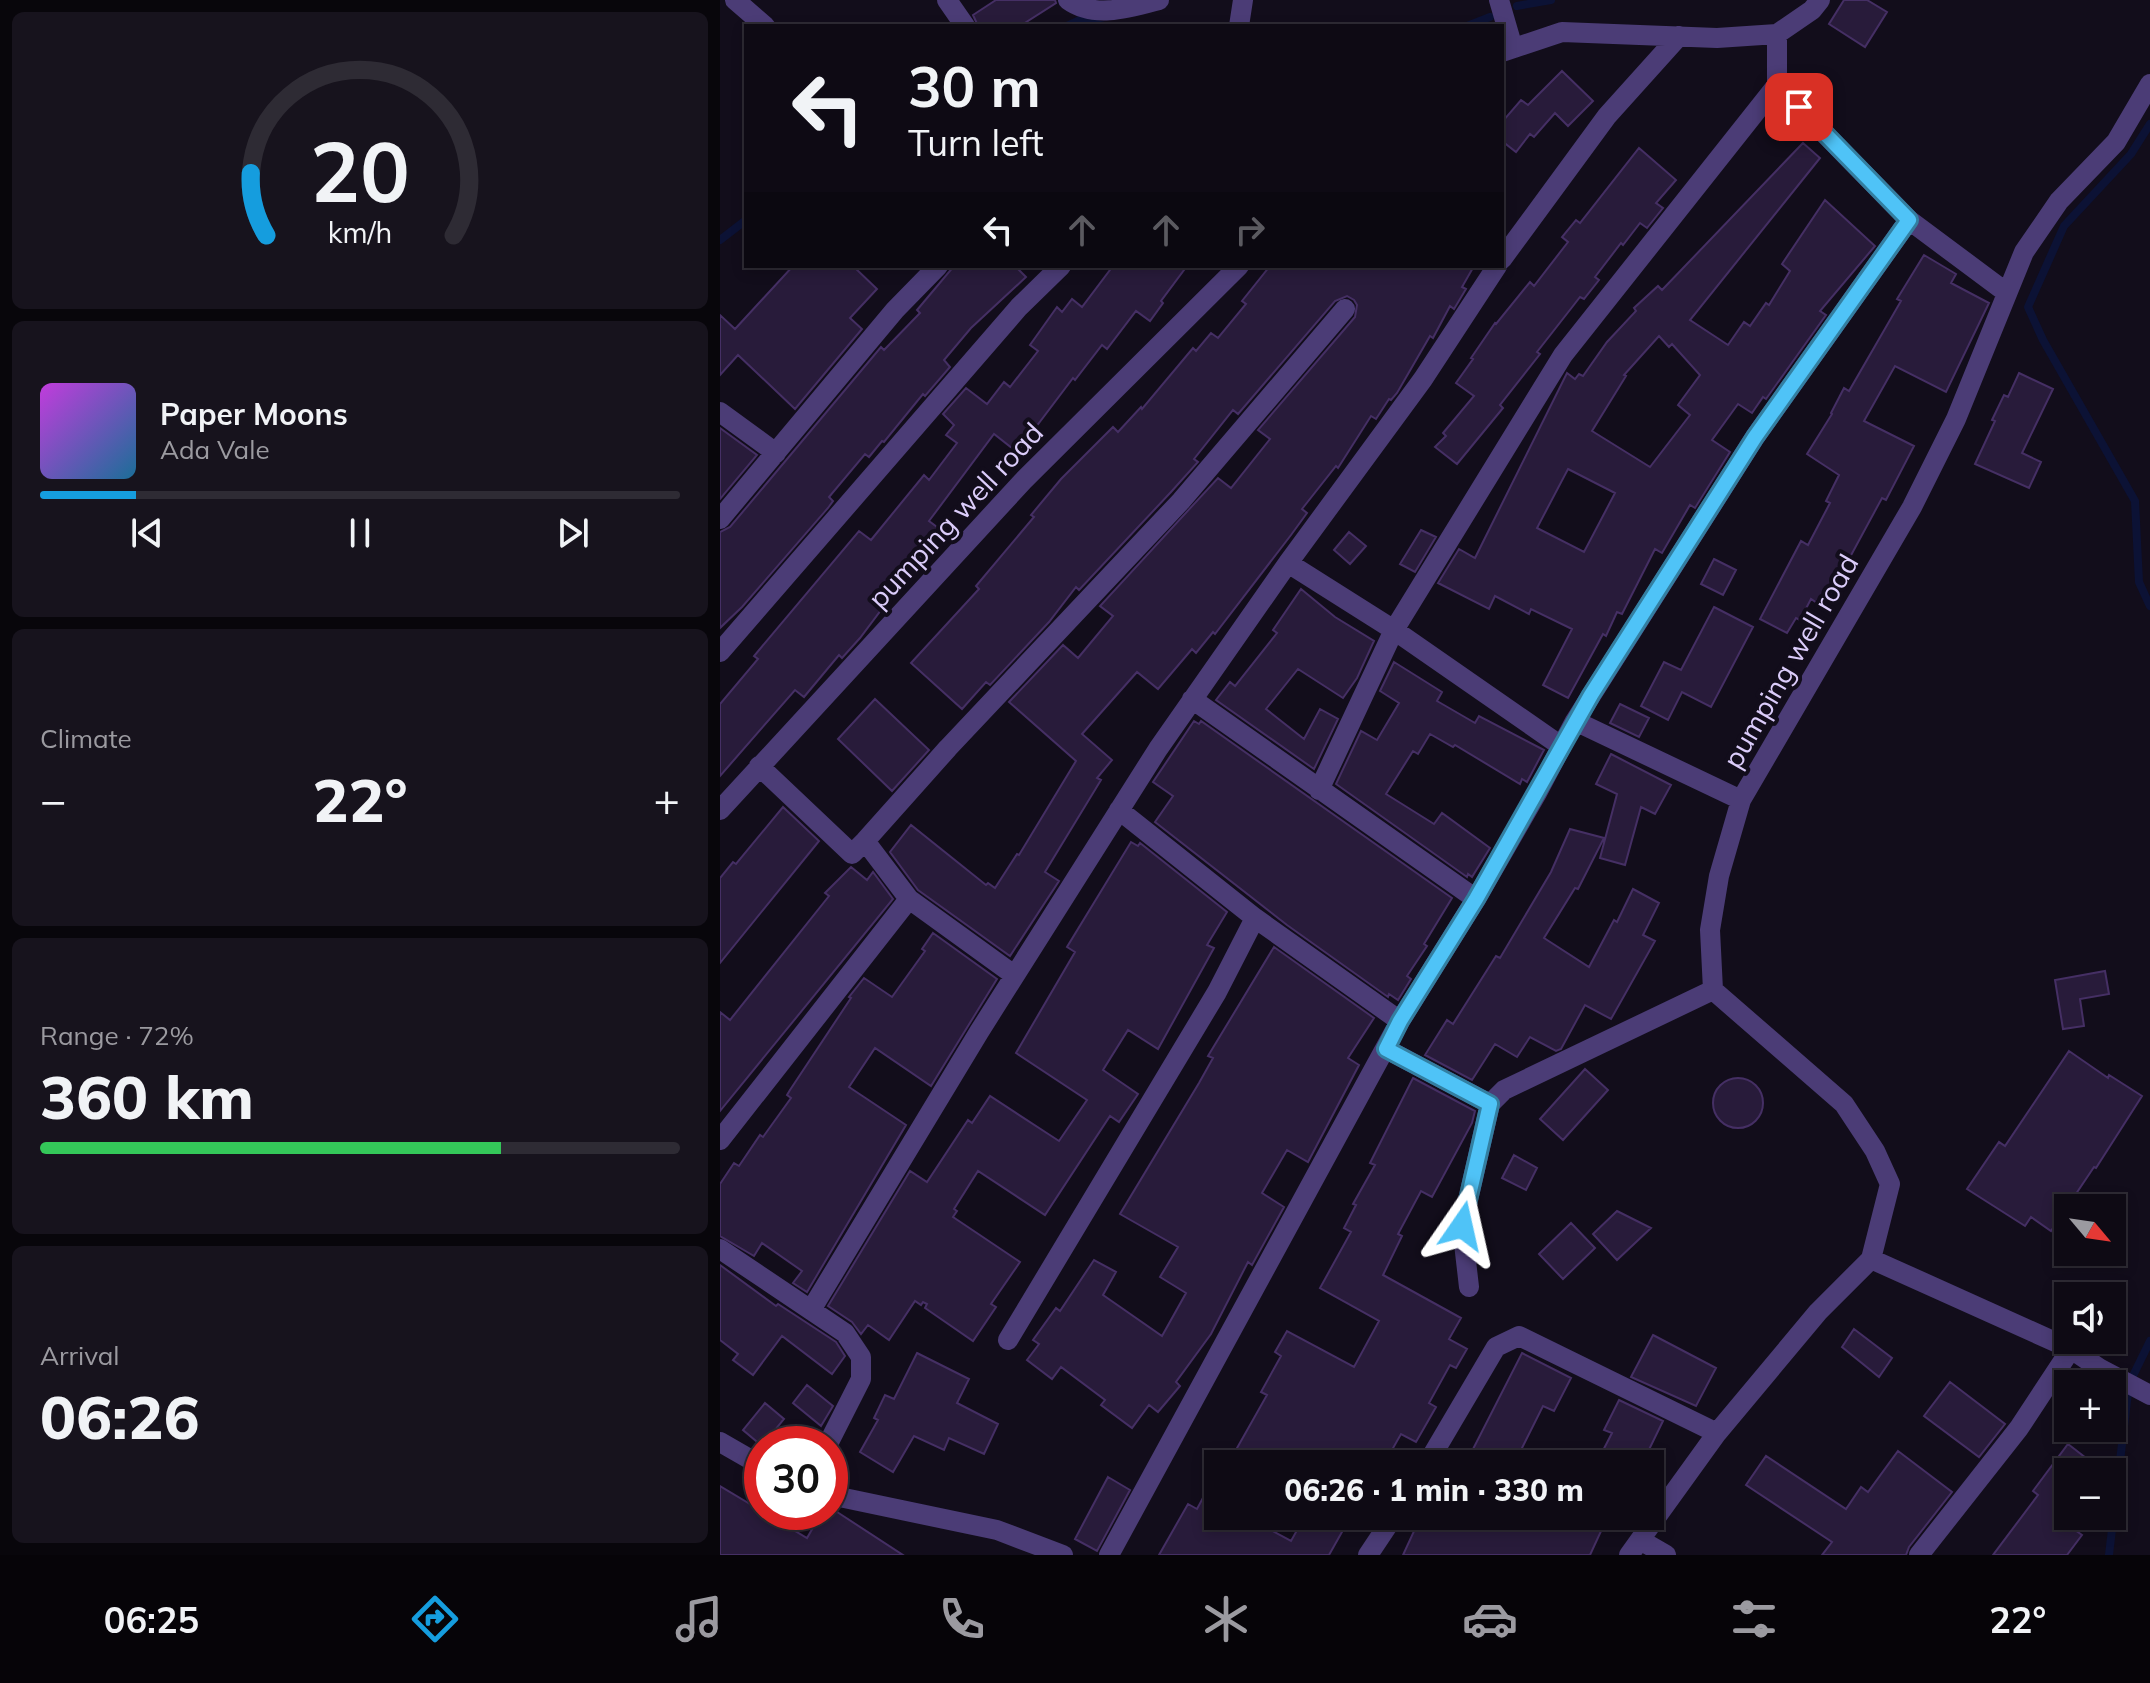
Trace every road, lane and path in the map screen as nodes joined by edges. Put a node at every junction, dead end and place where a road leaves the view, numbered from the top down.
1 (735, 0) edge
2 (947, 0) edge
3 (1068, 0) edge
4 (1159, 0) edge
5 (1243, 0) edge
6 (1499, 0) edge
7 (1820, 0) edge
8 (1136, 16) edge
9 (763, 24) edge
10 (964, 24) edge
11 (1239, 24) edge
12 (1503, 24) edge
13 (1504, 28) edge
14 (1777, 34) junction
15 (1679, 36) junction
16 (1508, 50) edge
17 (2150, 84) edge
18 (1777, 85) junction
19 (1909, 220) junction
20 (1504, 256) edge
21 (936, 268) edge
22 (1059, 268) edge
23 (1237, 268) edge
24 (1496, 268) edge
25 (2007, 293) junction
26 (1345, 309) dead end
27 (720, 412) edge
28 (776, 453) junction
29 (720, 519) edge
30 (1288, 563) junction
31 (1394, 630) junction
32 (720, 652) edge
33 (1192, 699) junction
34 (1575, 721) junction
35 (1561, 746) junction
36 (759, 766) junction
37 (1319, 790) junction
38 (1741, 800) junction
39 (720, 810) edge
40 (1119, 810) junction
41 (865, 841) junction
42 (909, 899) junction
43 (1476, 899) junction
44 (1255, 918) junction
45 (1014, 975) junction
46 (1713, 990) junction
47 (1400, 1021) junction
48 (1386, 1049) junction
49 (1490, 1104) junction
50 (720, 1140) edge
51 (720, 1249) edge
52 (1871, 1259) junction
53 (1469, 1287) dead end
54 (811, 1310) junction
55 (1008, 1340) dead end
56 (2054, 1341) edge
57 (2068, 1354) edge
58 (2078, 1354) edge
59 (2150, 1395) edge
60 (837, 1426) edge
61 (1717, 1433) junction
62 (720, 1442) edge
63 (1435, 1450) edge
64 (744, 1456) edge
65 (848, 1499) edge
66 (1385, 1530) edge
67 (1634, 1547) edge
68 (1063, 1555) edge
69 (1109, 1555) edge
70 (1368, 1555) edge
71 (1666, 1555) edge
72 (1919, 1555) edge

1 - 9 street
2 - 10 street
3 - 8 street
4 - 8 street
5 - 11 street
6 - 12 street
7 - 14 street
13 - 16 street
14 - 15 street
14 - 18 street
15 - 16 street
15 - 20 street
17 - 25 street, pumping well road
18 - 19 street
18 - 31 street
19 - 25 street
19 - 34 street
21 - 28 street
22 - 32 street
23 - 36 street, pumping well road
24 - 30 street
25 - 38 street, pumping well road
26 - 41 street
27 - 28 street
28 - 29 street
30 - 31 street
30 - 33 street
31 - 35 street
31 - 37 street
33 - 37 street
33 - 40 street
34 - 35 street
34 - 38 street
35 - 43 street
36 - 39 street, pumping well road
36 - 41 street
37 - 43 street
38 - 46 street, pumping well road
40 - 44 street
40 - 45 street
41 - 42 street
42 - 45 street
42 - 50 street
43 - 47 street
44 - 47 street
44 - 55 street
45 - 54 street
46 - 49 street
46 - 52 street
47 - 48 street
48 - 49 street
48 - 69 street
49 - 53 street
51 - 54 street
52 - 56 street
52 - 61 street
54 - 60 street
57 - 72 street
58 - 59 street
61 - 63 street
61 - 67 street
62 - 64 street
65 - 68 street
66 - 70 street
67 - 71 street

